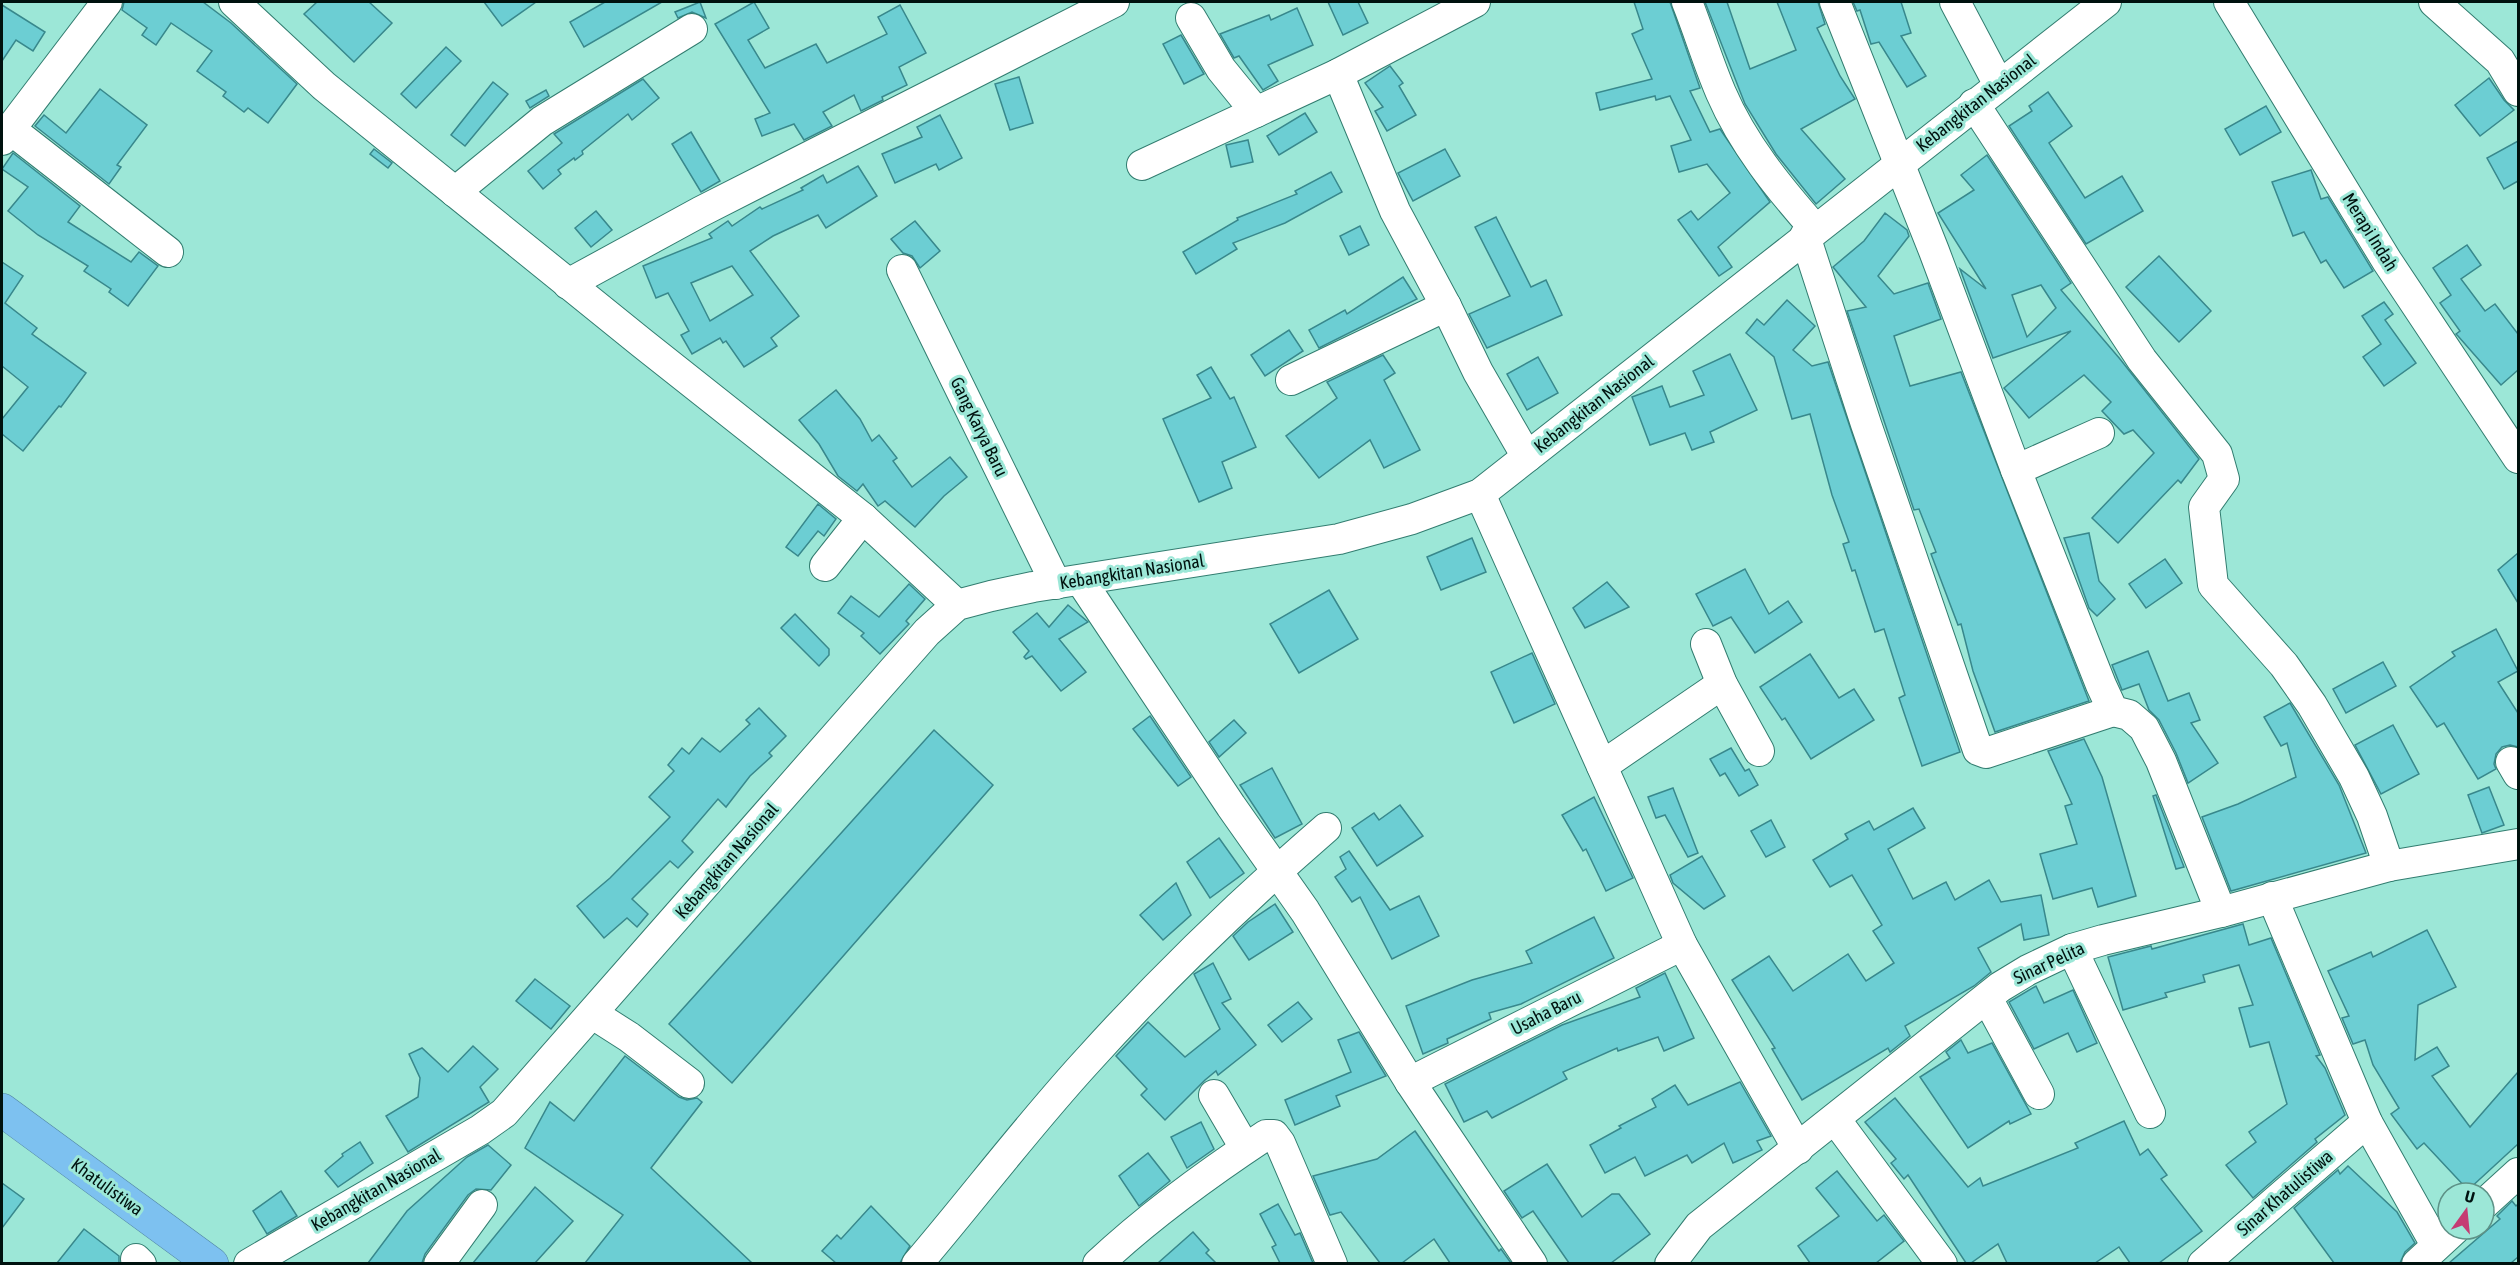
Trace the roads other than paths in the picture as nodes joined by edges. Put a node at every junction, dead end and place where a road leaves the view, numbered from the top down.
1 (107, 2) edge
2 (1114, 2) edge
3 (1475, 2) edge
4 (1688, 2) edge
5 (1835, 2) edge
6 (1955, 2) edge
7 (2106, 2) edge
8 (2229, 2) edge
9 (2434, 2) edge
10 (242, 4) edge
11 (1191, 18) dead end
12 (692, 29) dead end
13 (1338, 74) junction
14 (1999, 85) junction
15 (2518, 91) edge
16 (1974, 104) junction
17 (1256, 112) junction
18 (5, 135) edge
19 (1898, 163) junction
20 (1142, 165) dead end
21 (455, 192) junction
22 (1810, 233) junction
23 (168, 252) dead end
24 (902, 270) dead end
25 (568, 284) junction
26 (1446, 306) junction
27 (1291, 380) dead end
28 (2099, 433) dead end
29 (1527, 457) junction
30 (2518, 458) edge
31 (2016, 470) junction
32 (1480, 494) junction
33 (863, 518) junction
34 (825, 566) dead end
35 (1068, 583) junction
36 (957, 605) junction
37 (1706, 644) dead end
38 (1722, 684) junction
39 (2113, 711) junction
40 (1759, 751) dead end
41 (1602, 766) junction
42 (1326, 828) dead end
43 (2518, 843) edge
44 (2389, 866) junction
45 (1277, 871) junction
46 (2272, 897) junction
47 (2221, 912) junction
48 (1682, 945) junction
49 (2072, 949) junction
50 (1987, 998) junction
51 (593, 1014) junction
52 (1410, 1082) junction
53 (689, 1083) dead end
54 (2039, 1094) dead end
55 (1214, 1095) dead end
56 (2, 1110) edge
57 (2150, 1113) dead end
58 (1835, 1119) junction
59 (2367, 1122) junction
60 (1256, 1142) junction
61 (1798, 1149) junction
62 (2514, 1184) edge
63 (2496, 1196) edge
64 (482, 1205) dead end
65 (2436, 1246) edge
66 (200, 1260) edge
67 (249, 1263) edge
68 (439, 1263) edge
69 (916, 1263) edge
70 (1098, 1263) edge
71 (1332, 1263) edge
72 (1532, 1263) edge
73 (1670, 1263) edge
74 (1942, 1263) edge
75 (2202, 1263) edge

1 - 18 street
2 - 25 street
3 - 13 street
4 - 22 street
5 - 19 street
6 - 14 street
7 - 14 street, Kebangkitan Nasional
8 - 30 street, Merapi Indah
9 - 15 street
10 - 21 street
11 - 17 street
12 - 21 street
13 - 17 street
13 - 26 street
14 - 16 street, Kebangkitan Nasional
16 - 19 street, Kebangkitan Nasional
16 - 44 street
17 - 20 street
18 - 23 street
19 - 22 street, Kebangkitan Nasional
19 - 31 street
21 - 25 street
22 - 29 street, Kebangkitan Nasional
22 - 39 street
24 - 35 street, Gang Karya Baru
25 - 33 street
26 - 27 street
26 - 29 street
28 - 31 street
29 - 32 street, Kebangkitan Nasional
31 - 39 street
32 - 35 street, Kebangkitan Nasional
32 - 41 street
33 - 34 street
33 - 36 street
35 - 36 street, Kebangkitan Nasional
35 - 45 street, Gang Karya Baru
36 - 51 street, Kebangkitan Nasional
37 - 38 street
38 - 40 street
38 - 41 street
39 - 47 street
41 - 48 street
42 - 45 street
43 - 44 street, Sinar Pelita
44 - 46 street, Sinar Pelita
45 - 52 street, Gang Karya Baru
45 - 69 street
46 - 47 street, Sinar Pelita
46 - 59 street
47 - 49 street, Sinar Pelita
48 - 52 street, Usaha Baru
48 - 61 street
49 - 50 street, Sinar Pelita
49 - 57 street
50 - 54 street
50 - 58 street, Sinar Pelita
51 - 53 street
51 - 67 street, Kebangkitan Nasional
52 - 72 street, Gang Karya Baru
55 - 60 street
56 - 66 highway, Khatulistiwa
58 - 61 street, Sinar Pelita
58 - 74 street
59 - 65 street
59 - 75 street, Sinar Khatulistiwa
60 - 70 street
60 - 71 street
61 - 73 street, Sinar Pelita
62 - 63 street
64 - 68 street

